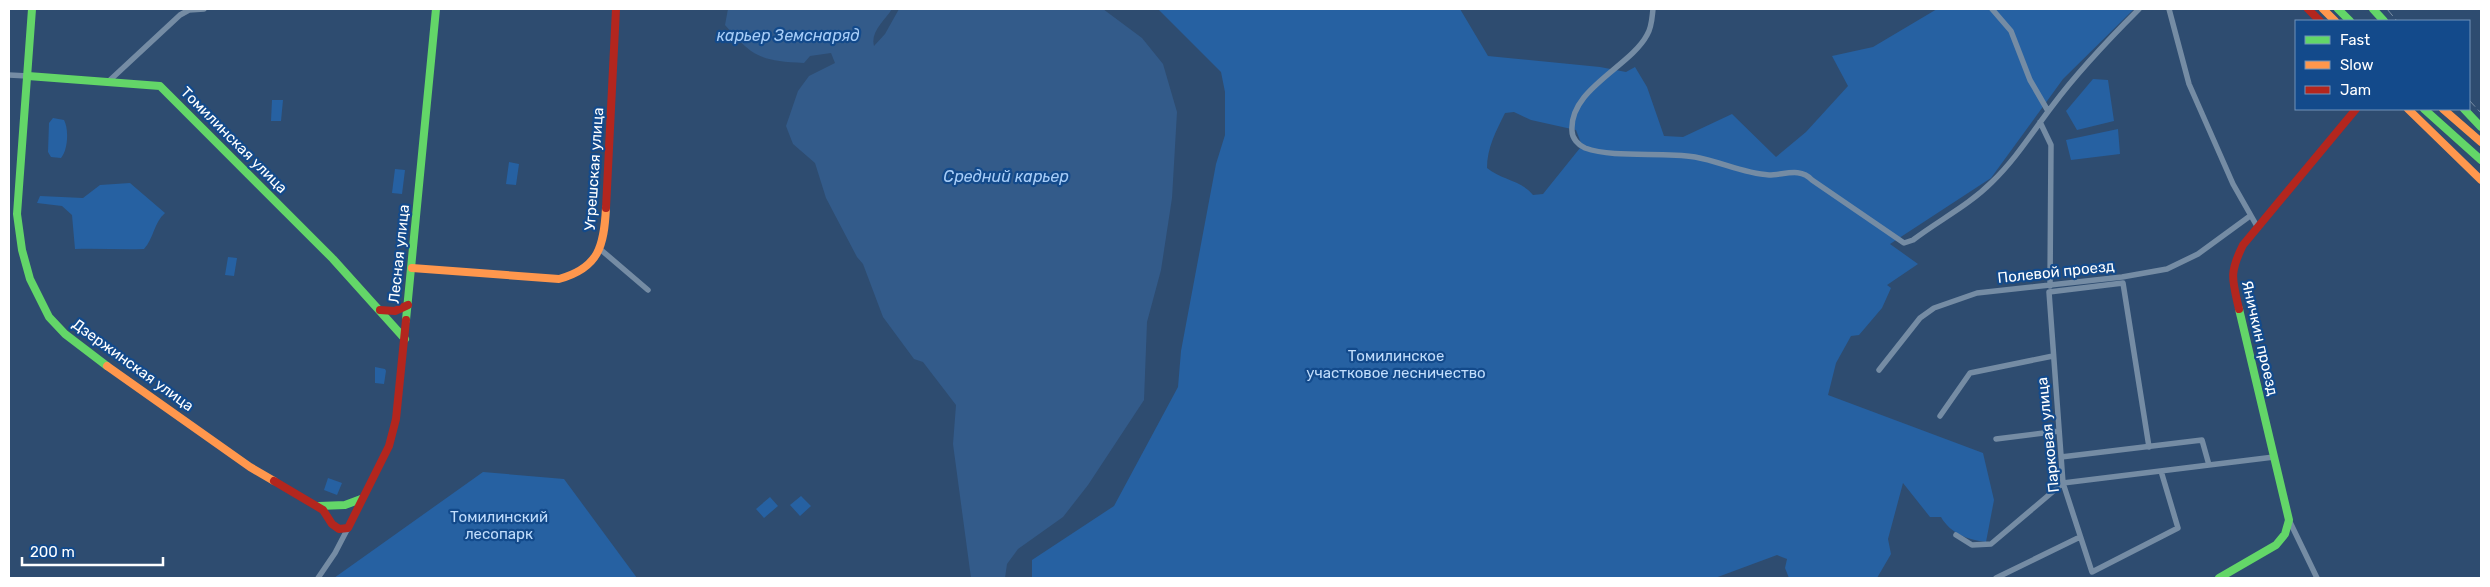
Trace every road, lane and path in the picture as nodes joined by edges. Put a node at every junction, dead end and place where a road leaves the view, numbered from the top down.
1 (32, 9) edge
2 (204, 9) edge
3 (436, 9) edge
4 (616, 9) edge
5 (1653, 9) edge
6 (1992, 9) edge
7 (2139, 9) edge
8 (2169, 9) edge
9 (2308, 9) edge
10 (2323, 9) edge
11 (2338, 9) edge
12 (2373, 9) edge
13 (2319, 20) edge
14 (2334, 20) edge
15 (2349, 20) edge
16 (2383, 20) edge
17 (9, 76) edge
18 (28, 76) junction
19 (110, 81) junction
20 (2355, 110) edge
21 (2409, 110) edge
22 (2425, 110) edge
23 (2444, 110) edge
24 (2465, 110) edge
25 (2048, 111) junction
26 (2040, 122) junction
27 (2481, 127) edge
28 (2481, 142) edge
29 (2481, 160) edge
30 (2481, 180) edge
31 (17, 214) junction
32 (2250, 216) junction
33 (9, 219) edge
34 (2258, 228) junction
35 (600, 249) junction
36 (412, 268) junction
37 (2050, 289) junction
38 (648, 290) dead end
39 (408, 305) junction
40 (380, 310) junction
41 (404, 338) junction
42 (2053, 356) junction
43 (1880, 370) dead end
44 (1940, 416) dead end
45 (2059, 431) junction
46 (1996, 439) dead end
47 (2149, 447) junction
48 (2274, 457) junction
49 (2061, 458) junction
50 (2209, 465) junction
51 (2160, 471) junction
52 (2063, 483) junction
53 (364, 496) junction
54 (317, 506) junction
55 (341, 506) junction
56 (354, 516) junction
57 (330, 518) junction
58 (2289, 520) junction
59 (336, 528) junction
60 (348, 528) junction
61 (1956, 534) dead end
62 (2080, 536) junction
63 (340, 542) junction
64 (318, 578) edge
65 (1996, 578) edge
66 (2219, 578) edge
67 (2317, 578) edge

1 - 18 main road, Дзержинская улица
2 - 19 street
3 - 36 main road, Лесная улица
4 - 35 main road, Угрешская улица
5 - 26 street
6 - 25 street
7 - 25 street
8 - 32 street
9 - 13 main road
10 - 14 main road
11 - 15 main road
12 - 16 main road
17 - 18 street
18 - 19 main road, Томилинская улица
18 - 31 main road, Дзержинская улица
19 - 40 main road, Томилинская улица
20 - 34 main road, Яничкин проезд
21 - 30 main road
22 - 29 main road
23 - 28 main road
24 - 27 main road
25 - 26 street
26 - 37 street, Парковая улица
31 - 33 main road
31 - 54 main road, Дзержинская улица
32 - 34 street
32 - 37 street, Полевой проезд
34 - 48 main road, Яничкин проезд
35 - 36 main road, Угрешская улица
35 - 38 street
36 - 39 main road, Лесная улица
37 - 42 street, Парковая улица
37 - 43 street, Полевой проезд
37 - 47 street
39 - 40 main road
39 - 41 main road, Лесная улица
40 - 41 main road, Томилинская улица
41 - 53 main road, Лесная улица
42 - 44 street
42 - 45 street, Парковая улица
45 - 46 street
45 - 49 street, Парковая улица
47 - 49 street
47 - 50 street
48 - 50 street
48 - 58 main road, Яничкин проезд
49 - 52 street, Парковая улица
50 - 51 street
51 - 52 street
51 - 62 street, Парковая улица
52 - 61 street
52 - 62 street, Парковая улица
53 - 55 main road
53 - 56 main road, Лесная улица
54 - 55 main road
54 - 57 main road, Дзержинская улица
55 - 56 main road
55 - 57 main road
56 - 60 main road
57 - 59 main road
58 - 66 main road
58 - 67 street, Яничкин проезд
59 - 60 main road
59 - 63 street
60 - 63 street
62 - 65 street
63 - 64 street

